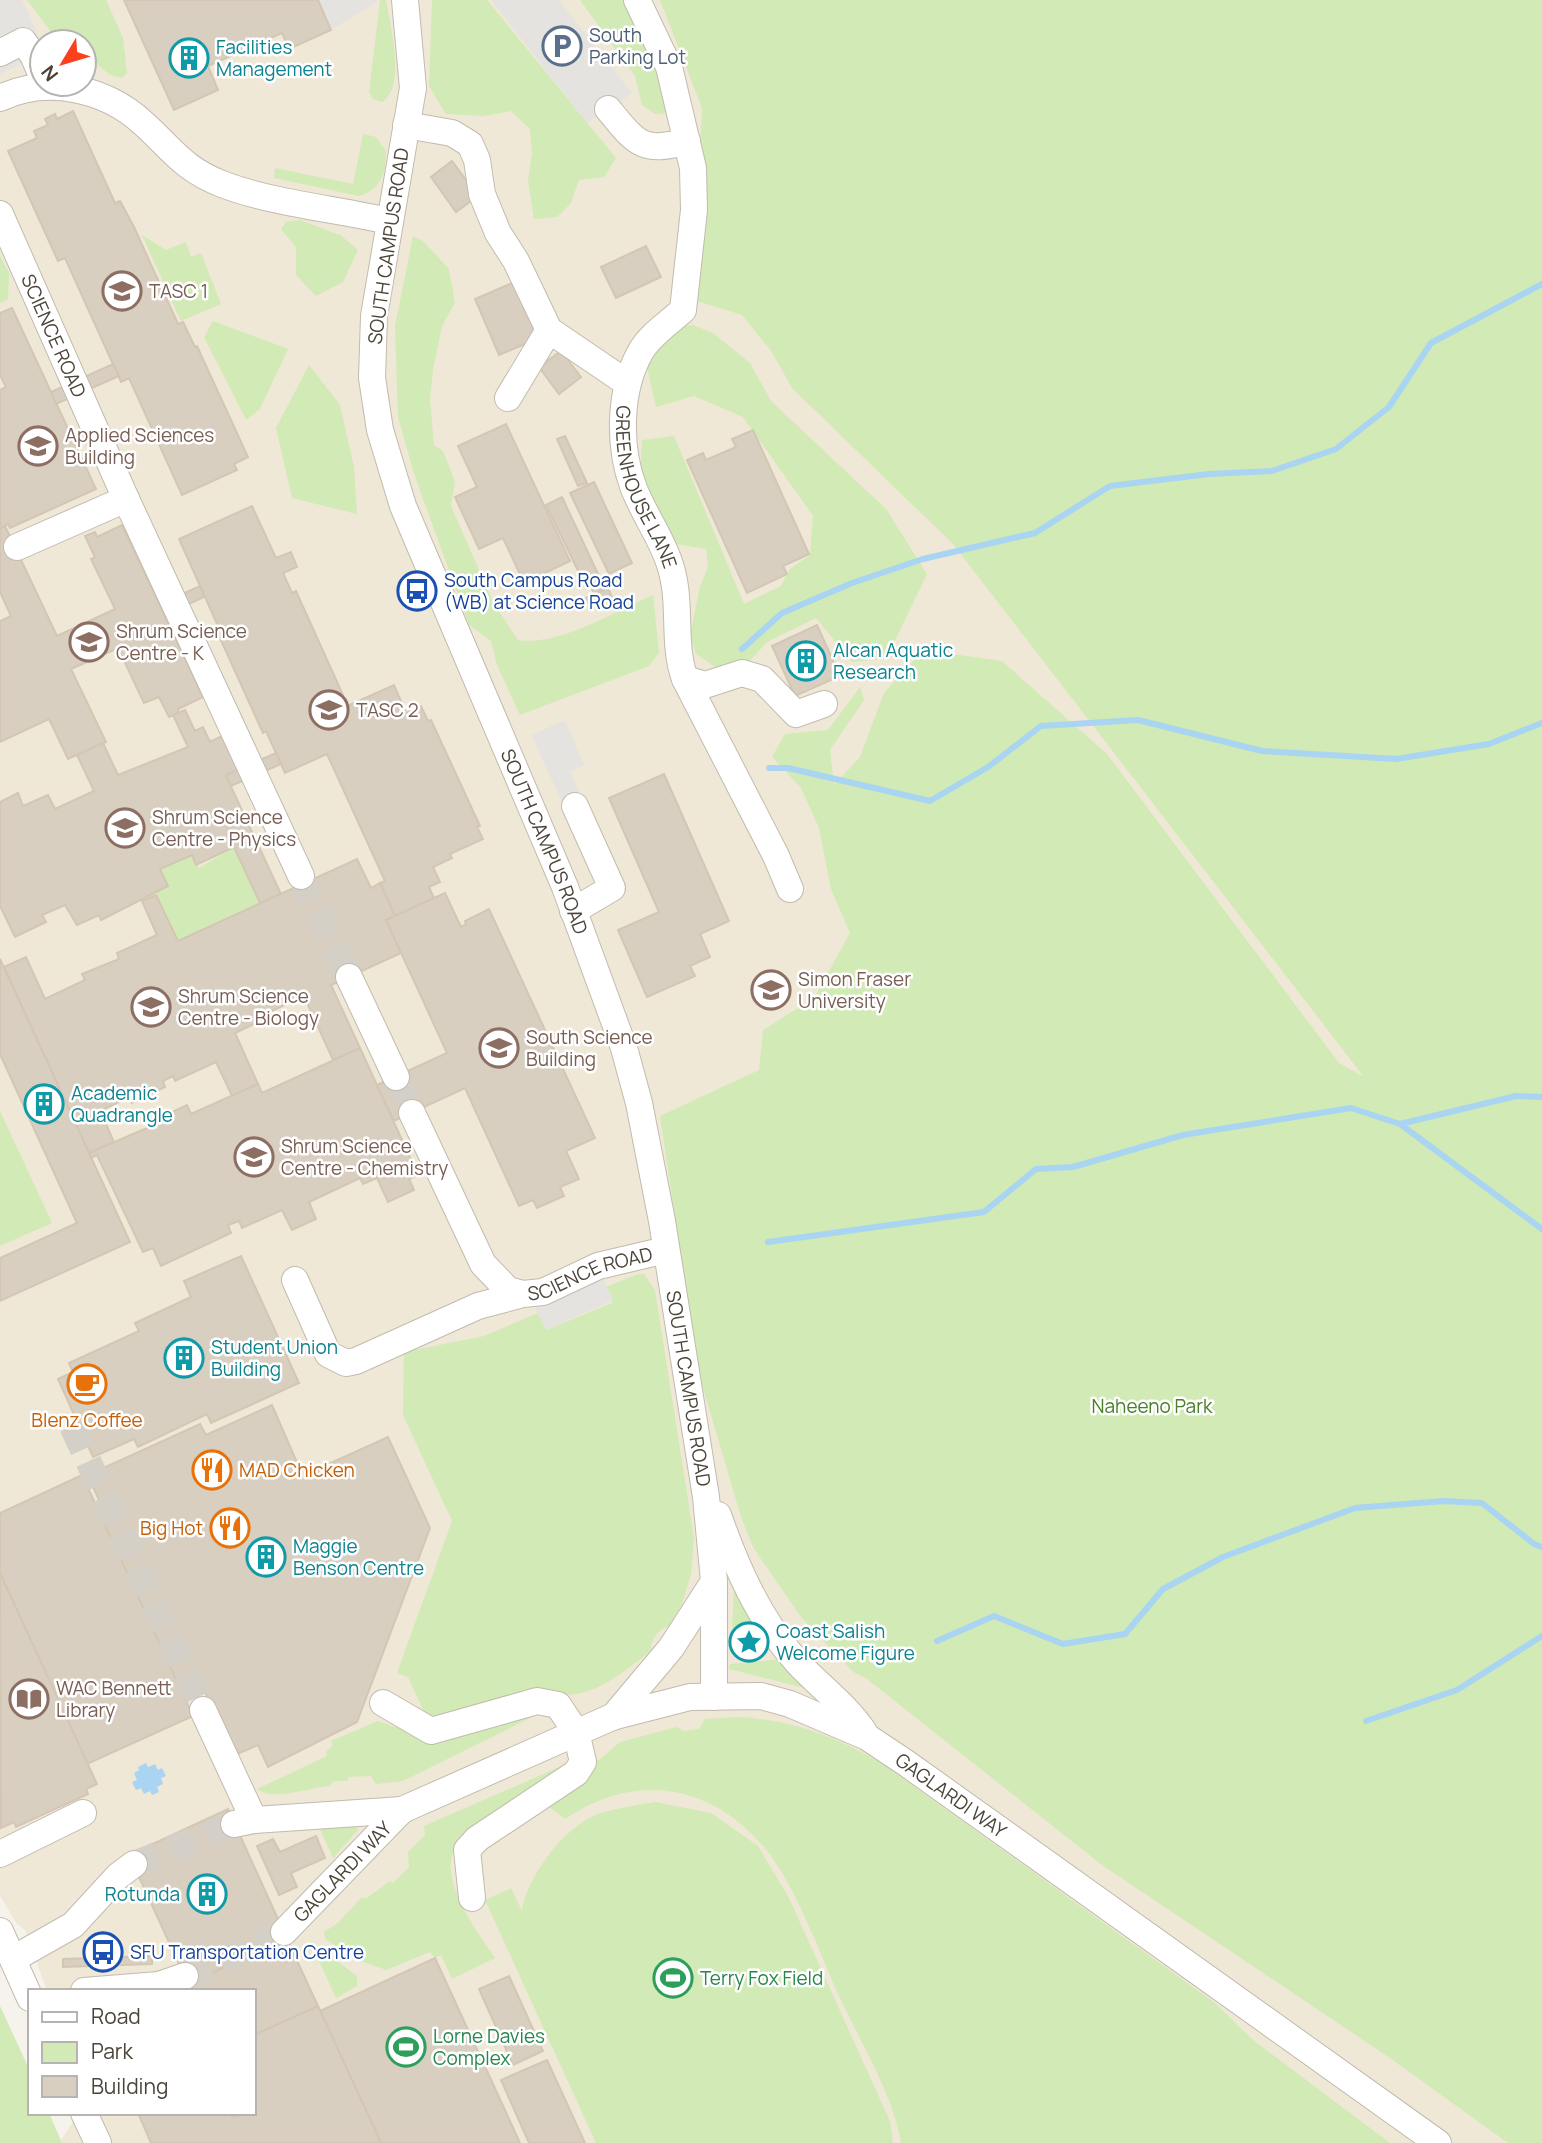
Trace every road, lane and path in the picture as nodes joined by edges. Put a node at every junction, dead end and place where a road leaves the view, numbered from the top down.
1 (405, 0) edge
2 (637, 0) edge
3 (28, 48) edge
4 (0, 53) edge
5 (28, 88) edge
6 (98, 96) edge
7 (0, 98) edge
8 (608, 109) dead end
9 (406, 125) junction
10 (687, 141) junction
11 (0, 214) edge
12 (388, 220) junction
13 (549, 330) junction
14 (627, 383) junction
15 (508, 398) dead end
16 (126, 499) junction
17 (17, 547) dead end
18 (685, 679) junction
19 (824, 704) dead end
20 (575, 806) dead end
21 (301, 876) tunnel mouth
22 (790, 890) dead end
23 (573, 911) junction
24 (349, 977) tunnel mouth
25 (396, 1077) tunnel mouth
26 (412, 1112) tunnel mouth
27 (666, 1250) junction
28 (295, 1280) dead end
29 (523, 1294) junction
30 (706, 1497) junction
31 (714, 1581) junction
32 (714, 1697) junction
33 (383, 1703) dead end
34 (203, 1710) tunnel mouth
35 (612, 1717) junction
36 (576, 1732) junction
37 (867, 1737) junction
38 (402, 1810) junction
39 (83, 1813) dead end
40 (0, 1854) edge
41 (134, 1864) tunnel mouth
42 (472, 1898) dead end
43 (0, 1931) edge
44 (284, 1932) tunnel mouth
45 (185, 1976) tunnel mouth
46 (22, 1980) edge
47 (109, 1989) edge
48 (84, 2115) edge
49 (98, 2143) edge
50 (1438, 2143) edge

1 - 9 street, SOUTH CAMPUS ROAD
2 - 10 street
3 - 4 street
5 - 7 street
6 - 12 street
8 - 10 street
9 - 12 street, SOUTH CAMPUS ROAD
9 - 13 street, GREENHOUSE LANE
10 - 14 street
11 - 16 street, SCIENCE ROAD
12 - 23 street, SOUTH CAMPUS ROAD
13 - 14 street, GREENHOUSE LANE
13 - 15 street
14 - 18 street, GREENHOUSE LANE
16 - 17 street
16 - 21 street, SCIENCE ROAD
18 - 19 street
18 - 22 street, GREENHOUSE LANE
20 - 23 street
23 - 27 street, SOUTH CAMPUS ROAD
24 - 25 street
26 - 29 street, SCIENCE ROAD
27 - 29 street, SCIENCE ROAD
27 - 30 street, SOUTH CAMPUS ROAD
28 - 29 street
30 - 31 street, SOUTH CAMPUS ROAD
30 - 37 street
31 - 32 street, SOUTH CAMPUS ROAD
31 - 35 street
32 - 35 street, GAGLARDI WAY
32 - 37 street, GAGLARDI WAY
33 - 36 street
34 - 38 street, GAGLARDI WAY
35 - 36 street, GAGLARDI WAY
36 - 38 street, GAGLARDI WAY
36 - 42 street
37 - 50 street, GAGLARDI WAY
38 - 44 street, GAGLARDI WAY
39 - 40 street
41 - 46 street
43 - 46 street
45 - 47 street
48 - 49 street

